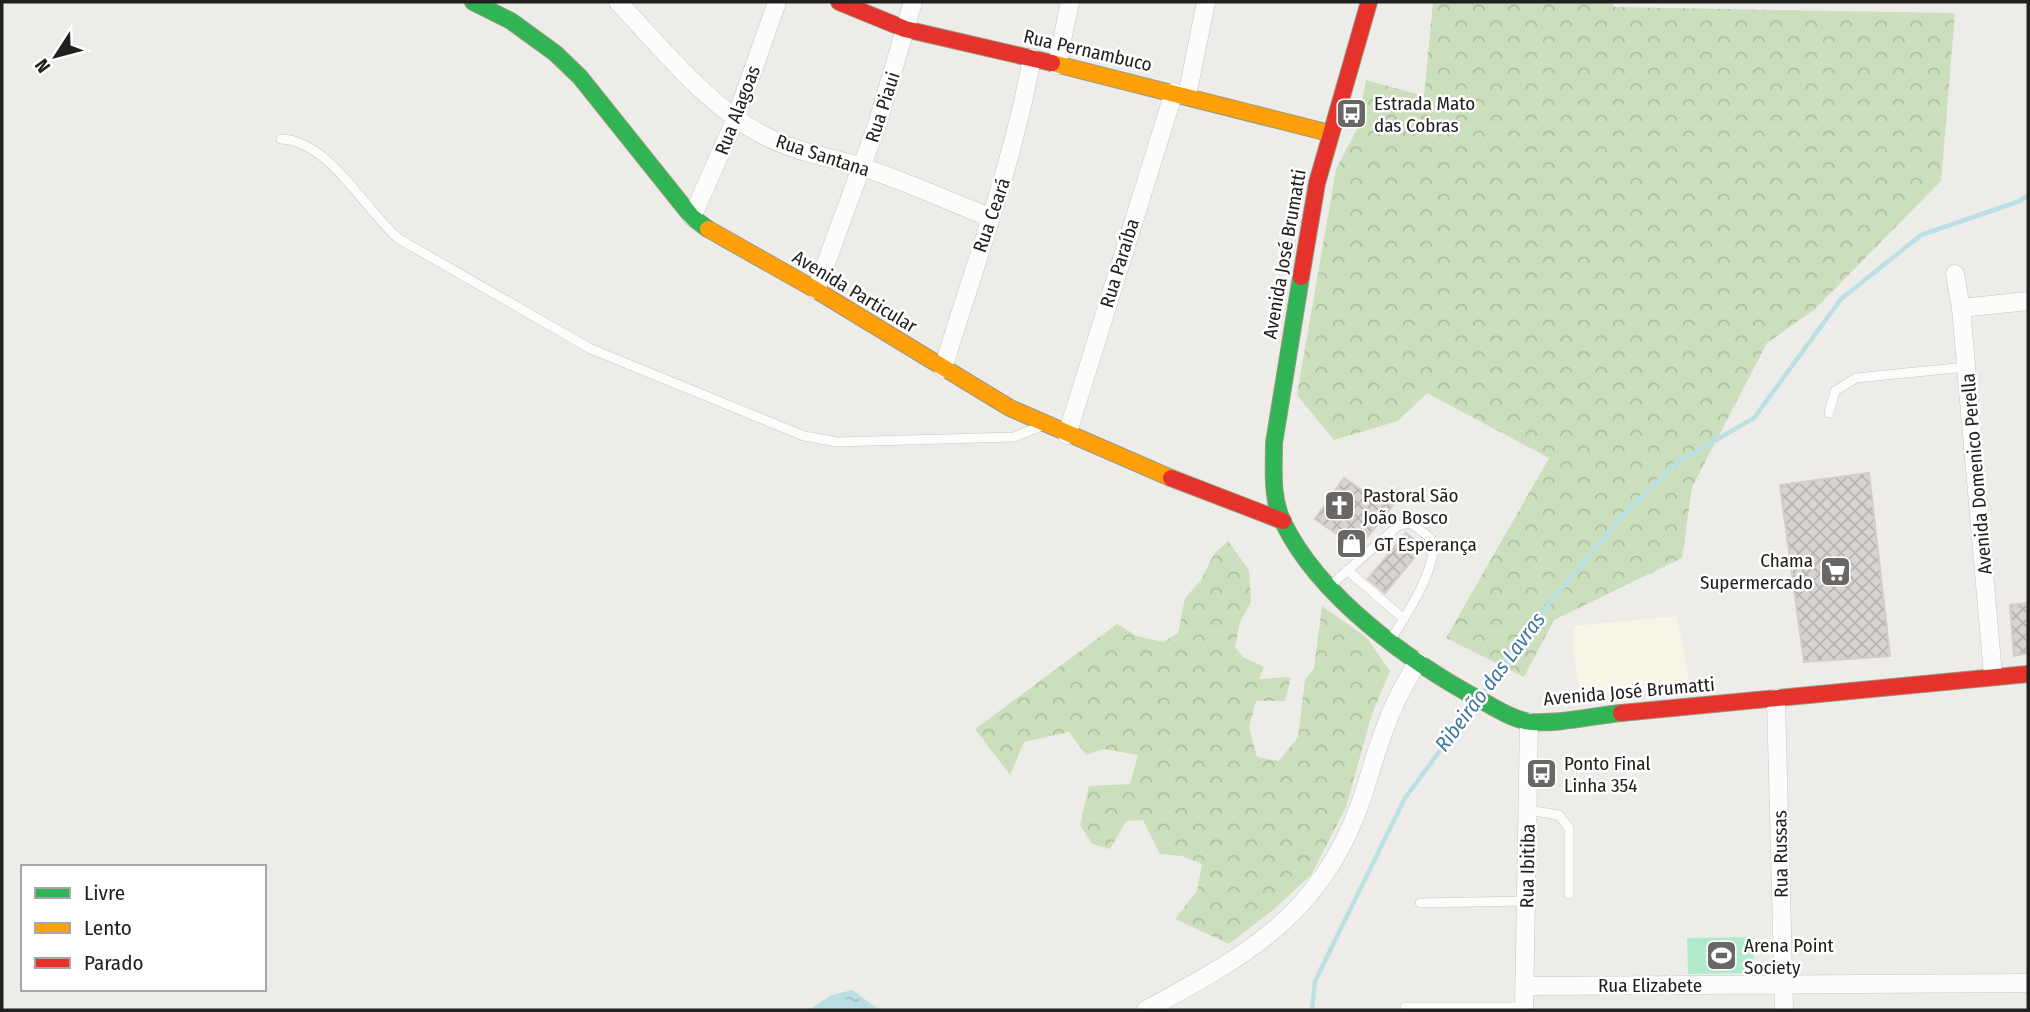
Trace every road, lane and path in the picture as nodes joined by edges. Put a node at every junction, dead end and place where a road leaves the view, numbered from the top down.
1 (473, 2) edge
2 (618, 2) edge
3 (777, 2) edge
4 (839, 2) edge
5 (913, 2) edge
6 (1070, 2) edge
7 (1206, 2) edge
8 (1369, 2) edge
9 (905, 29) junction
10 (1032, 58) junction
11 (1057, 65) junction
12 (1181, 94) junction
13 (736, 118) junction
14 (1329, 134) junction
15 (281, 139) dead end
16 (862, 167) junction
17 (692, 217) junction
18 (989, 217) junction
19 (1955, 274) dead end
20 (816, 290) junction
21 (2028, 301) edge
22 (1961, 309) junction
23 (1966, 367) junction
24 (943, 369) junction
25 (1829, 413) dead end
26 (1044, 424) junction
27 (1067, 435) junction
28 (1283, 521) junction
29 (1347, 570) junction
30 (1329, 586) junction
31 (1404, 619) junction
32 (1390, 641) junction
33 (1418, 660) junction
34 (2028, 674) edge
35 (1993, 675) junction
36 (1776, 698) junction
37 (1529, 722) junction
38 (1528, 810) junction
39 (1569, 894) dead end
40 (1526, 901) junction
41 (1420, 903) dead end
42 (2028, 983) edge
43 (1784, 984) junction
44 (1524, 986) junction
45 (1405, 1007) dead end
46 (1524, 1009) edge
47 (1146, 1010) edge
48 (1784, 1010) edge

1 - 17 street, Avenida Particular
2 - 13 street, Rua Santana
3 - 13 street, Rua Alagoas
4 - 9 street, Rua Pernambuco
5 - 9 street, Rua Piaui
6 - 11 street
7 - 12 street, Rua Paraíba
8 - 14 street
9 - 10 street, Rua Pernambuco
9 - 16 street, Rua Piaui
10 - 11 street, Rua Pernambuco
10 - 18 street, Rua Ceará
11 - 12 street, Rua Pernambuco
12 - 14 street, Rua Pernambuco
12 - 27 street, Rua Paraíba
13 - 16 street, Rua Santana
13 - 17 street, Rua Alagoas
14 - 28 street, Avenida José Brumatti
15 - 26 lane
16 - 18 street, Rua Santana
16 - 20 street, Rua Piaui
17 - 20 street, Avenida Particular
18 - 24 street, Rua Ceará
19 - 22 street, Avenida Domenico Perella
20 - 24 street, Avenida Particular
21 - 22 street
22 - 23 street, Avenida Domenico Perella
23 - 25 lane
23 - 35 street, Avenida Domenico Perella
24 - 26 street, Avenida Particular
26 - 27 street, Avenida Particular
27 - 28 street, Avenida Particular
28 - 30 street, Avenida José Brumatti
29 - 30 lane
29 - 31 lane
29 - 31 lane
30 - 32 street, Avenida José Brumatti
31 - 32 lane
32 - 33 street, Avenida José Brumatti
33 - 37 street, Avenida José Brumatti
33 - 47 street
34 - 35 street, Avenida José Brumatti
35 - 36 street, Avenida José Brumatti
36 - 37 street, Avenida José Brumatti
36 - 43 street, Rua Russas
37 - 38 street, Rua Ibitiba
38 - 39 lane
38 - 40 street, Rua Ibitiba
40 - 41 lane
40 - 44 street, Rua Ibitiba
42 - 43 street, Rua Elizabete
43 - 44 street, Rua Elizabete
43 - 48 street, Rua Russas
44 - 46 street, Rua Ibitiba
45 - 46 lane

